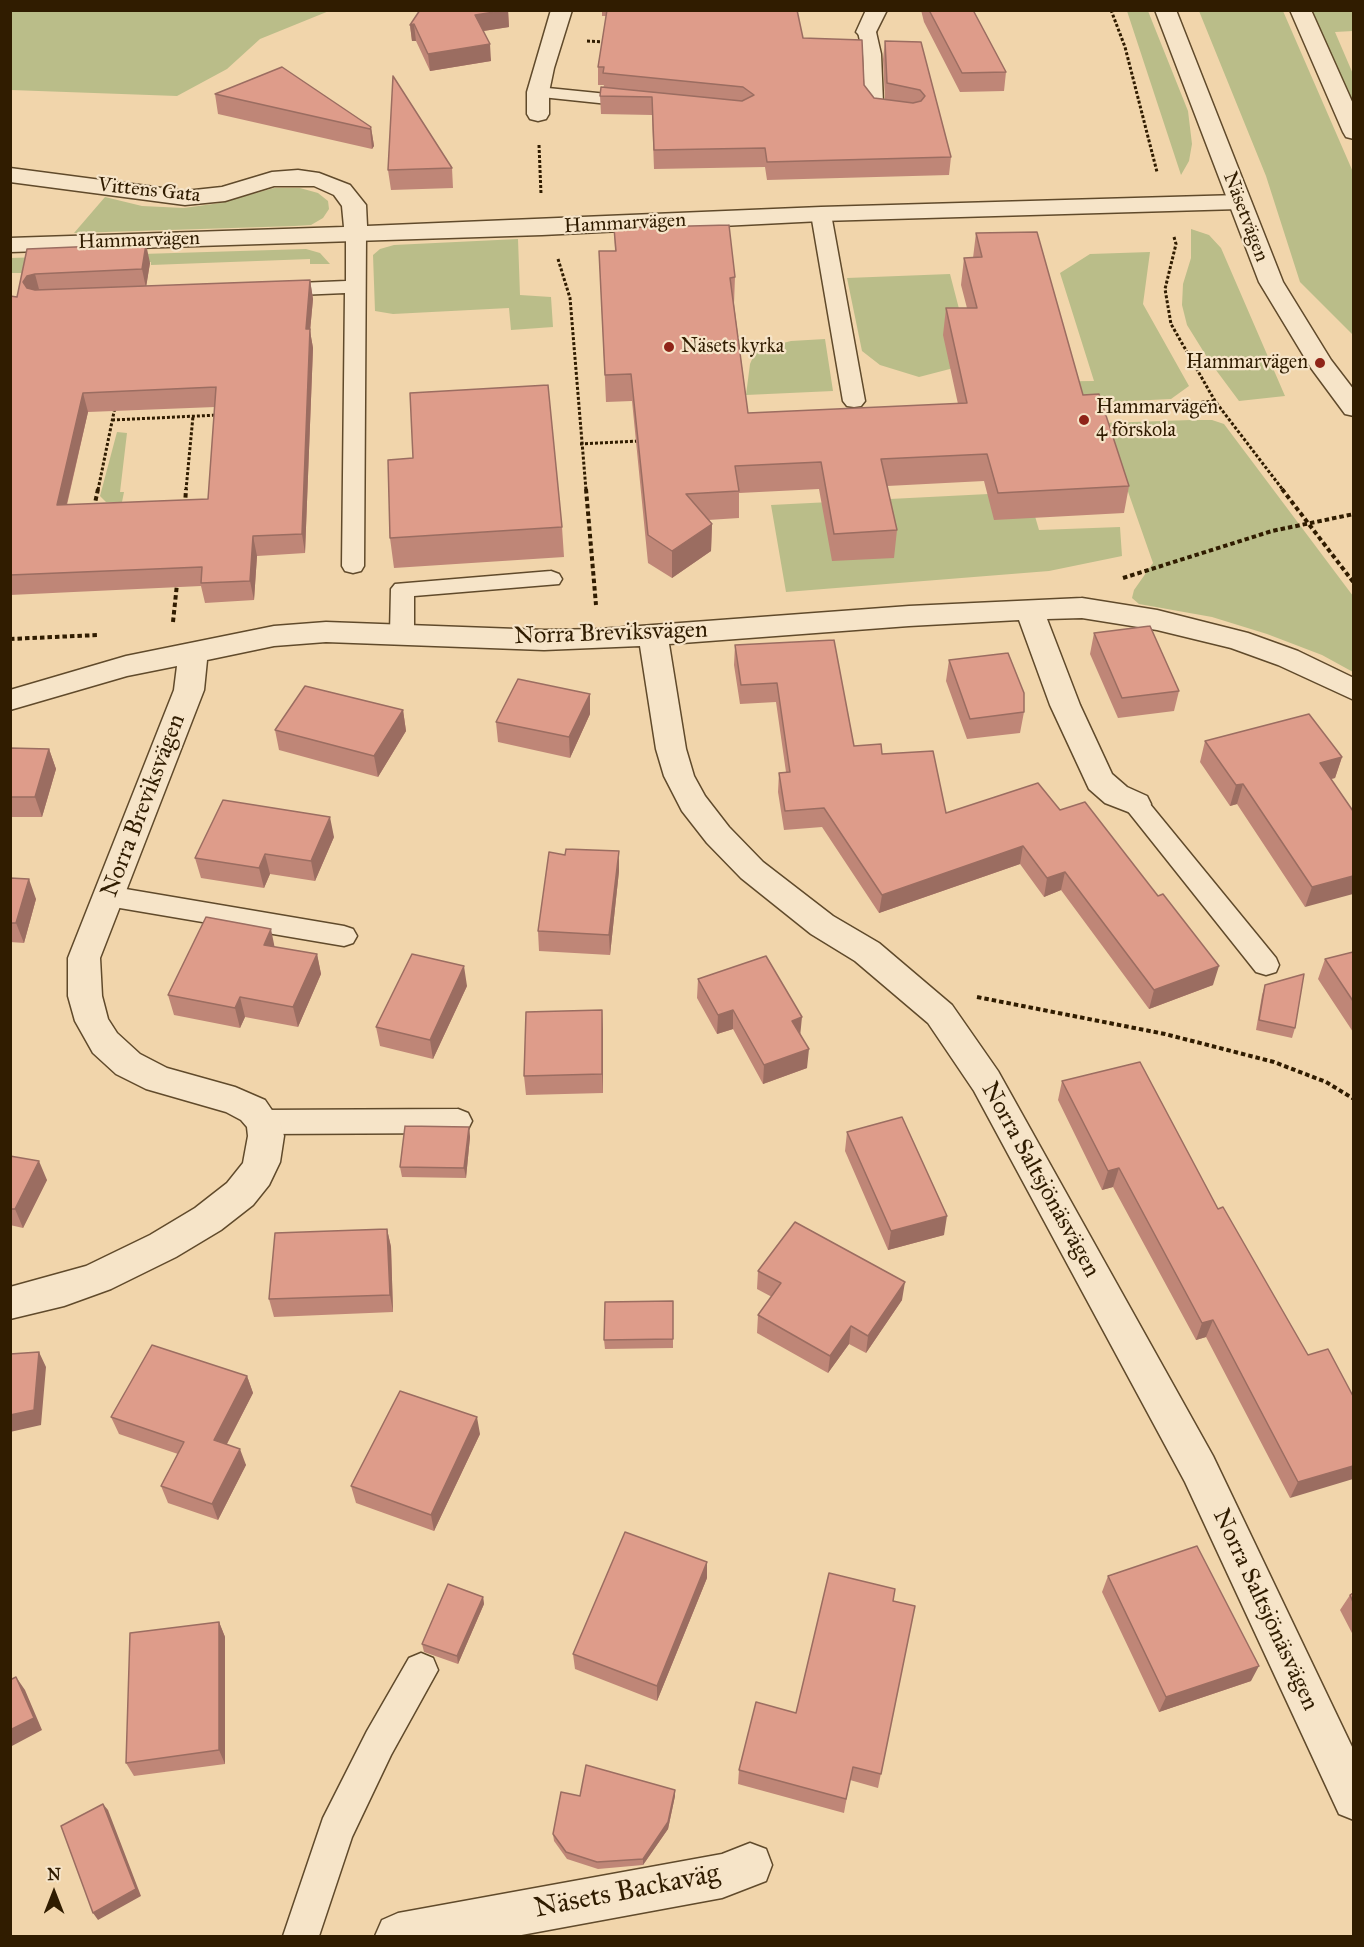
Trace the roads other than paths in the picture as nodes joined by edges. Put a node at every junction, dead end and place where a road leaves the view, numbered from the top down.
1 (562, 10) edge
2 (877, 10) edge
3 (1165, 10) edge
4 (1300, 10) edge
5 (867, 32) joint
6 (538, 92) junction
7 (651, 103) edge
8 (538, 114) road end
9 (912, 114) edge
10 (1353, 131) edge
11 (10, 175) edge
12 (1239, 202) junction
13 (821, 214) junction
14 (356, 235) junction
15 (10, 245) edge
16 (355, 287) junction
17 (252, 291) edge
18 (854, 401) dead end
19 (1353, 408) edge
20 (353, 566) dead end
21 (551, 579) dead end
22 (1030, 612) junction
23 (402, 633) junction
24 (653, 635) junction
25 (193, 651) junction
26 (1353, 690) edge
27 (10, 700) edge
28 (1136, 804) joint
29 (108, 896) junction
30 (344, 936) dead end
31 (1266, 965) dead end
32 (458, 1121) dead end
33 (263, 1122) junction
34 (10, 1302) edge
35 (421, 1670) dead end
36 (1353, 1799) edge
37 (750, 1865) dead end
38 (301, 1936) edge
39 (398, 1936) edge

1 - 6 street
2 - 5 street
3 - 12 street, Näsetvägen
4 - 10 street
5 - 9 lane
6 - 7 lane
6 - 8 street
11 - 14 street, Vittens Gata
12 - 13 street, Hammarvägen
12 - 19 street, Näsetvägen
13 - 14 street, Hammarvägen
13 - 18 lane
14 - 15 street, Hammarvägen
14 - 16 lane
16 - 17 lane
16 - 20 lane
21 - 23 lane
22 - 24 street, Norra Breviksvägen
22 - 26 street, Norra Breviksvägen
22 - 28 street
23 - 24 street, Norra Breviksvägen
23 - 25 street, Norra Breviksvägen
24 - 36 street, Norra Saltsjönäsvägen
25 - 27 street, Norra Breviksvägen
25 - 29 street, Norra Breviksvägen
28 - 31 lane
29 - 30 lane
29 - 33 street, Norra Breviksvägen
32 - 33 lane
33 - 34 street
35 - 38 lane
37 - 39 street, Näsets Backaväg

